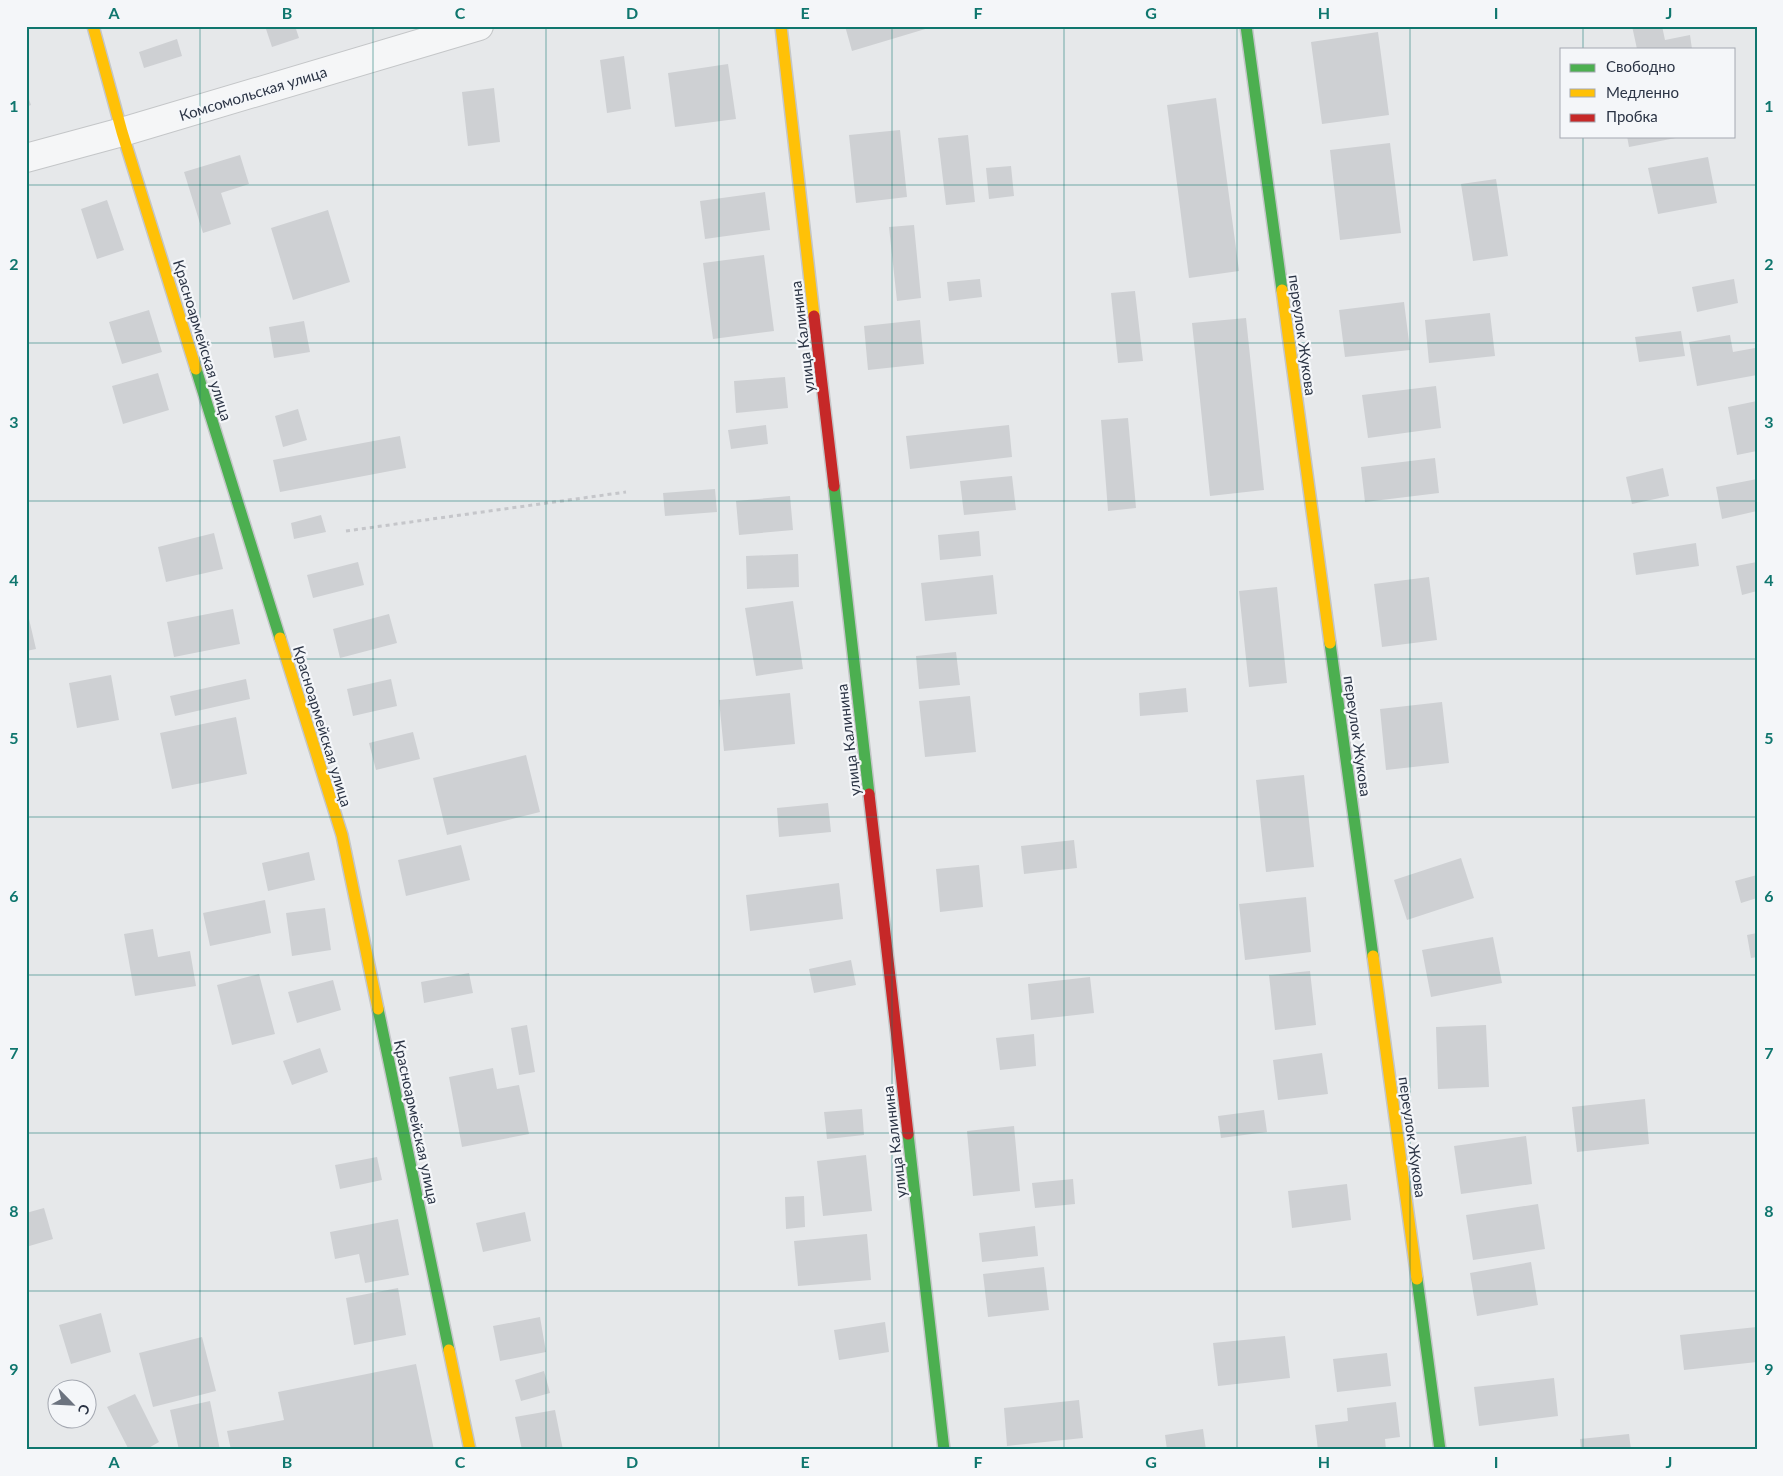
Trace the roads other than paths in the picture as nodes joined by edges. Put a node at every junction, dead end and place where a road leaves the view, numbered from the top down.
1 (93, 26) edge
2 (479, 26) edge
3 (781, 26) edge
4 (1246, 26) edge
5 (122, 132) junction
6 (26, 158) edge
7 (470, 1450) edge
8 (944, 1450) edge
9 (1440, 1450) edge

1 - 5 street, Красноармейская улица
2 - 5 street, Комсомольская улица
3 - 8 street, улица Калинина
4 - 9 street, переулок Жукова
5 - 6 street, Комсомольская улица
5 - 7 street, Красноармейская улица

